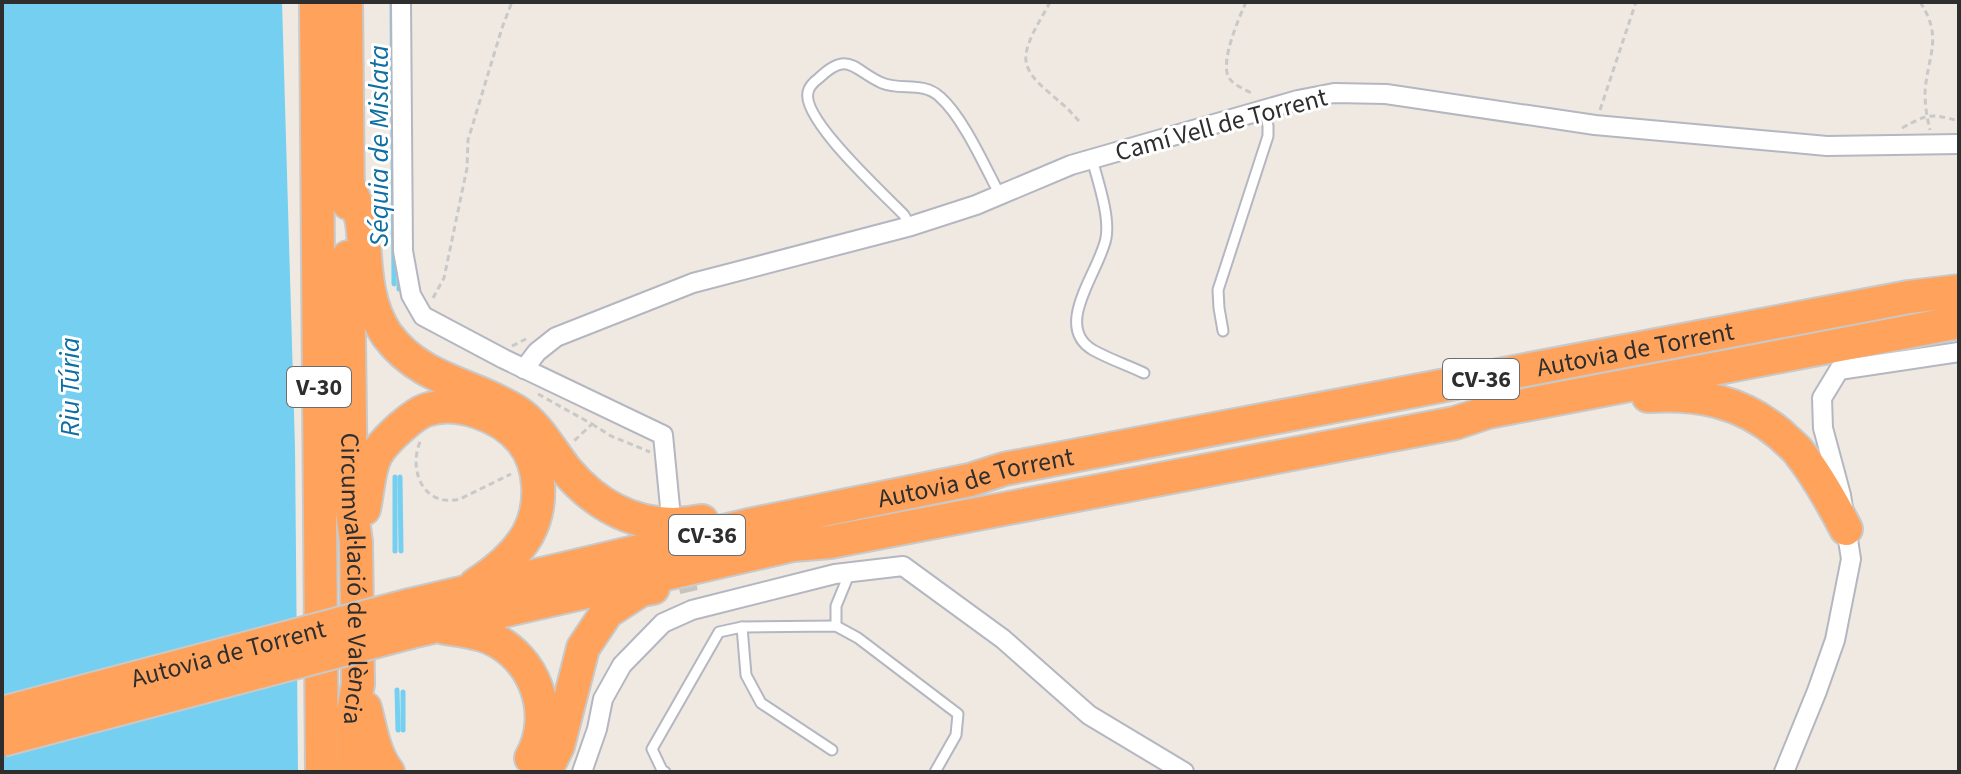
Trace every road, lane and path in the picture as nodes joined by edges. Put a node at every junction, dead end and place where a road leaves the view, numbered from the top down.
1 (316, 2) edge
2 (346, 2) edge
3 (401, 2) edge
4 (512, 2) edge
5 (1050, 2) edge
6 (1246, 2) edge
7 (1636, 2) edge
8 (1920, 2) edge
9 (1265, 110) junction
10 (1927, 116) junction
11 (1079, 121) dead end
12 (1915, 121) dead end
13 (1959, 121) edge
14 (1595, 125) junction
15 (1959, 144) edge
16 (1934, 146) junction
17 (1092, 159) junction
18 (348, 184) junction
19 (1000, 195) junction
20 (911, 226) junction
21 (1959, 291) edge
22 (423, 316) junction
23 (1959, 322) edge
24 (1223, 331) dead end
25 (1959, 352) edge
26 (524, 369) junction
27 (1144, 373) dead end
28 (532, 387) dead end
29 (1455, 423) junction
30 (592, 424) junction
31 (421, 440) dead end
32 (567, 447) dead end
33 (653, 453) dead end
34 (1004, 469) junction
35 (511, 474) dead end
36 (670, 507) dead end
37 (1846, 529) junction
38 (356, 542) junction
39 (830, 542) junction
40 (850, 572) junction
41 (466, 591) junction
42 (418, 621) junction
43 (836, 626) junction
44 (742, 627) junction
45 (358, 684) junction
46 (2, 713) edge
47 (2, 740) edge
48 (832, 750) dead end
49 (322, 772) edge
50 (354, 772) edge
51 (388, 772) edge
52 (523, 772) edge
53 (545, 772) edge
54 (582, 772) edge
55 (665, 772) edge
56 (935, 772) edge
57 (1184, 772) edge
58 (1784, 772) edge

1 - 49 highway, Circumval·lació de València / V-30
2 - 18 highway, Circumval·lació de València / V-30
3 - 22 street
4 - 22 path
5 - 11 path
6 - 9 path
7 - 14 path
8 - 10 path
9 - 14 street, Camí Vell de Torrent
9 - 17 street, Camí Vell de Torrent
9 - 24 lane
10 - 12 path
10 - 13 path
10 - 16 path
14 - 16 street, Camí Vell de Torrent
15 - 16 street, Camí Vell de Torrent
17 - 19 street, Camí Vell de Torrent
17 - 27 lane
18 - 34 highway
18 - 38 highway, Circumval·lació de València / V-30
19 - 20 street, Camí Vell de Torrent
19 - 20 lane
20 - 26 street, Camí Vell de Torrent
21 - 34 highway, Autovia de Torrent / CV-36
22 - 26 street
23 - 29 highway, Autovia de Torrent / CV-36
25 - 37 street
26 - 36 street
28 - 30 path
29 - 37 highway
29 - 39 highway, Autovia de Torrent / CV-36
30 - 32 path
30 - 33 path
31 - 35 path
34 - 41 highway, Autovia de Torrent / CV-36
37 - 58 street
38 - 41 highway
38 - 45 highway, Circumval·lació de València / V-30
39 - 42 highway, Autovia de Torrent / CV-36
39 - 53 highway
40 - 43 lane
40 - 54 street
40 - 57 street
41 - 42 highway, Autovia de Torrent / CV-36
42 - 46 highway, Autovia de Torrent / CV-36, bridge
42 - 47 highway, Autovia de Torrent / CV-36, bridge
42 - 52 highway
43 - 44 lane
43 - 56 lane
44 - 48 lane
44 - 55 lane
45 - 50 highway, Circumval·lació de València / V-30
45 - 51 highway

